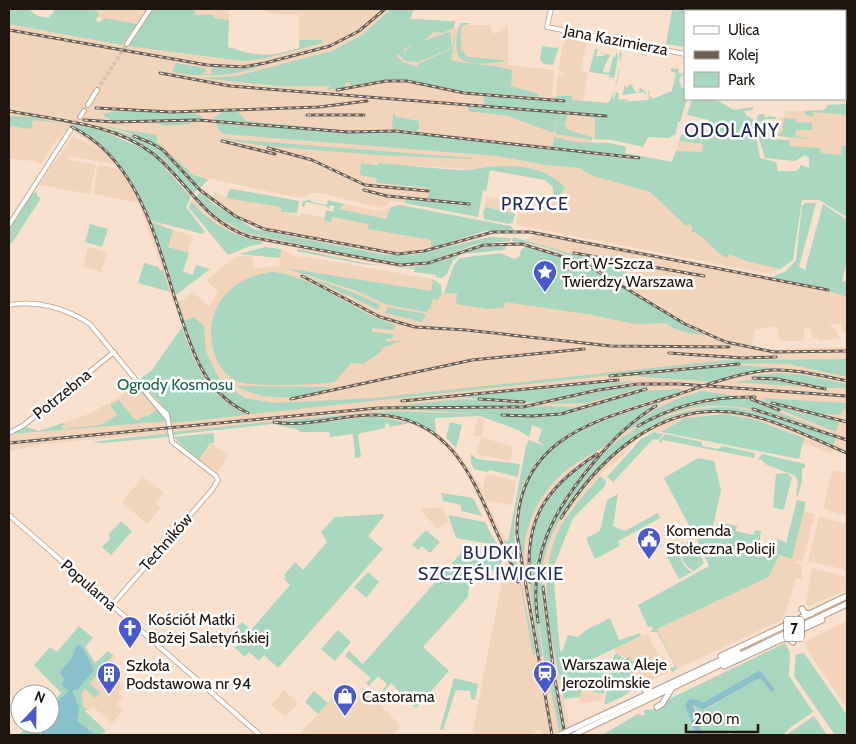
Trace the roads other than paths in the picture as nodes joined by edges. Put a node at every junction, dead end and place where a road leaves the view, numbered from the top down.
1 (150, 9) edge
2 (551, 9) edge
3 (127, 44) tunnel mouth
4 (684, 54) edge
5 (97, 90) tunnel mouth
6 (88, 104) dead end
7 (84, 111) dead end
8 (80, 117) tunnel mouth
9 (72, 129) tunnel mouth
10 (9, 225) edge
11 (9, 305) edge
12 (114, 352) junction
13 (9, 433) edge
14 (9, 515) edge
15 (847, 596) edge
16 (846, 604) edge
17 (112, 605) junction
18 (802, 609) dead end
19 (811, 614) junction
20 (782, 639) junction
21 (793, 642) dead end
22 (742, 652) junction
23 (687, 675) junction
24 (684, 682) junction
25 (672, 688) junction
26 (658, 689) junction
27 (634, 700) junction
28 (645, 701) junction
29 (575, 732) edge
30 (260, 735) edge
31 (560, 735) edge

1 - 3 street
2 - 4 street, Jana Kazimierza
5 - 6 street
7 - 8 street
9 - 10 street
11 - 12 street
12 - 13 street, Potrzebna
12 - 17 street, Techników
14 - 17 street, Popularna
15 - 19 main road
16 - 20 main road
16 - 22 main road, 7
17 - 30 street, Popularna
18 - 19 main road
19 - 23 main road
20 - 21 main road
20 - 24 main road
22 - 23 main road, 7
22 - 24 main road, 7
23 - 26 main road, 7
24 - 25 main road, 7
25 - 28 main road, 7
25 - 28 main road
26 - 27 main road, 7
26 - 27 main road
27 - 29 main road, 7
28 - 29 main road, 7
29 - 31 main road, 7, bridge

